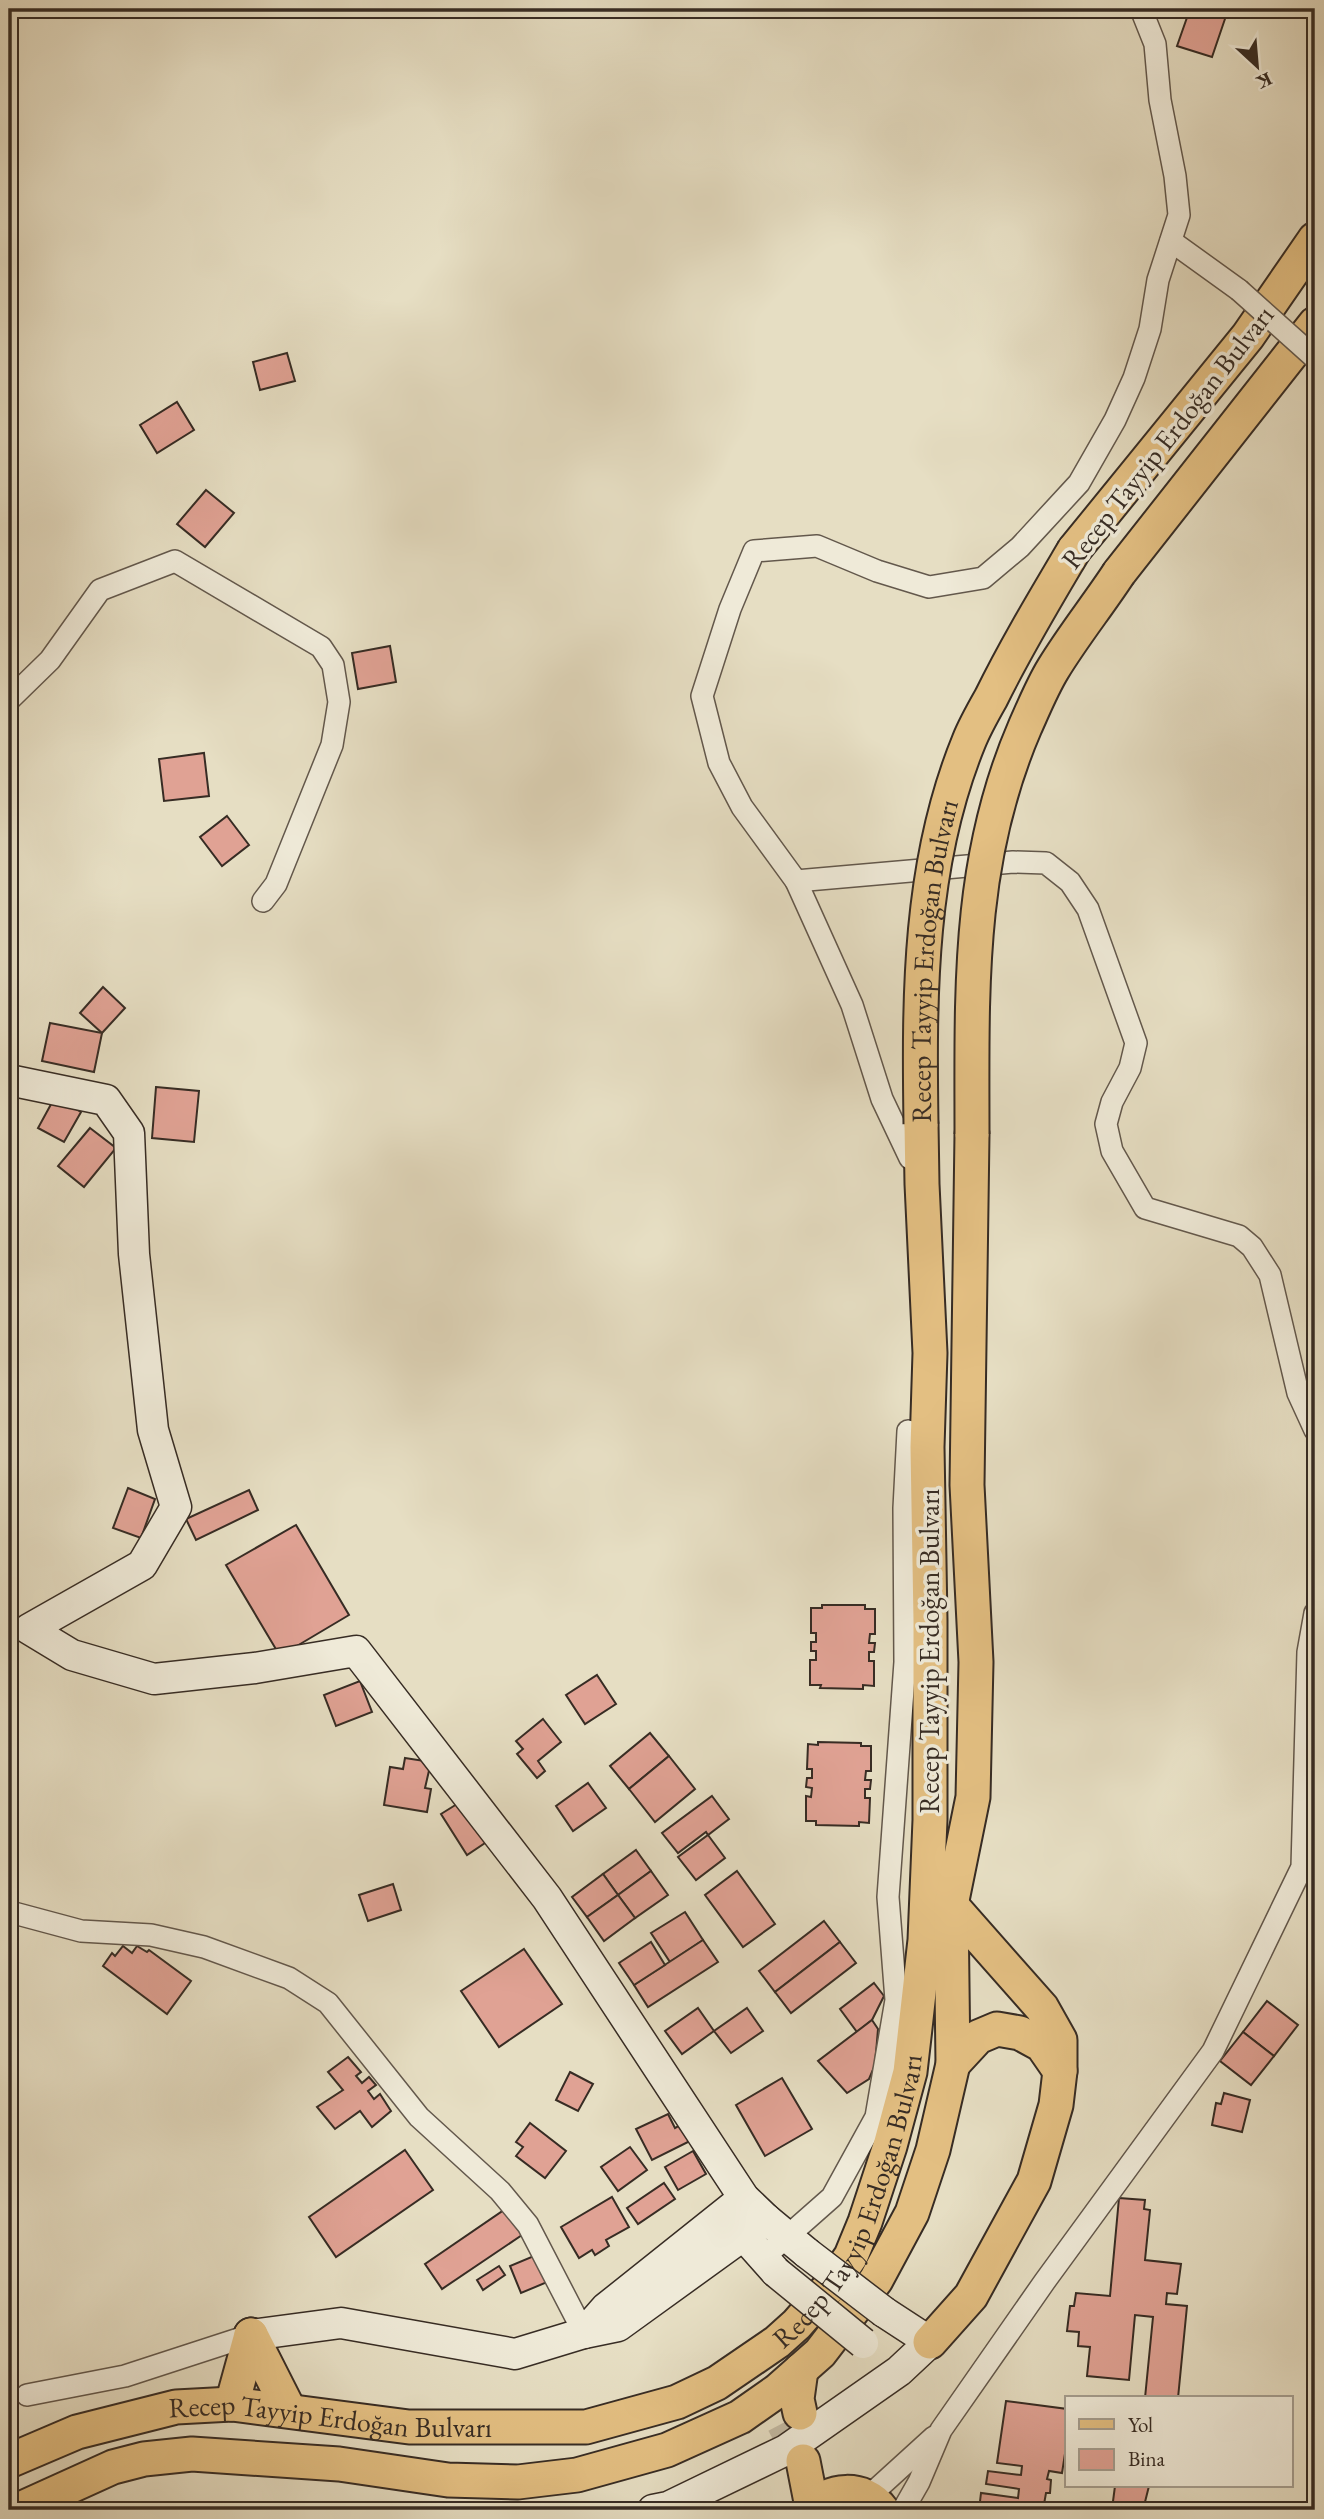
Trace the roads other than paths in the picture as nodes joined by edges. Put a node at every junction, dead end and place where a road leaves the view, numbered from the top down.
1 (1141, 9) edge
2 (1315, 240) edge
3 (1171, 241) junction
4 (1315, 324) edge
5 (1315, 358) edge
6 (9, 700) edge
7 (796, 881) junction
8 (263, 901) dead end
9 (9, 1080) edge
10 (910, 1158) dead end
11 (1315, 1430) edge
12 (908, 1431) dead end
13 (1315, 1613) edge
14 (951, 1905) junction
15 (9, 1913) edge
16 (953, 2064) junction
17 (1060, 2071) junction
18 (744, 2198) junction
19 (776, 2236) junction
20 (584, 2333) junction
21 (251, 2335) junction
22 (930, 2342) junction
23 (899, 2371) junction
24 (27, 2395) dead end
25 (232, 2404) junction
26 (289, 2410) junction
27 (941, 2430) junction
28 (811, 2456) tunnel mouth
29 (9, 2461) edge
30 (842, 2503) edge
31 (18, 2510) edge
32 (653, 2510) edge
33 (903, 2510) edge

1 - 3 street
2 - 26 main road, Recep Tayyip Erdoğan Bulvarı, bridge
3 - 5 street, bridge
3 - 7 street
4 - 14 main road, Recep Tayyip Erdoğan Bulvarı, bridge
6 - 8 street
7 - 10 street
7 - 11 street
9 - 18 street
12 - 19 street
13 - 27 street
14 - 16 main road, Recep Tayyip Erdoğan Bulvarı
14 - 17 main road
15 - 20 street
16 - 17 main road
16 - 31 main road, Recep Tayyip Erdoğan Bulvarı
17 - 22 main road
18 - 19 street
18 - 20 street
19 - 20 street
19 - 22 street, bridge
19 - 23 street, bridge
20 - 21 street
21 - 24 street
21 - 25 main road
21 - 26 main road
22 - 23 street
23 - 32 street
25 - 26 main road, Recep Tayyip Erdoğan Bulvarı
25 - 29 main road, Recep Tayyip Erdoğan Bulvarı
27 - 30 street
27 - 33 street
28 - 30 main road

